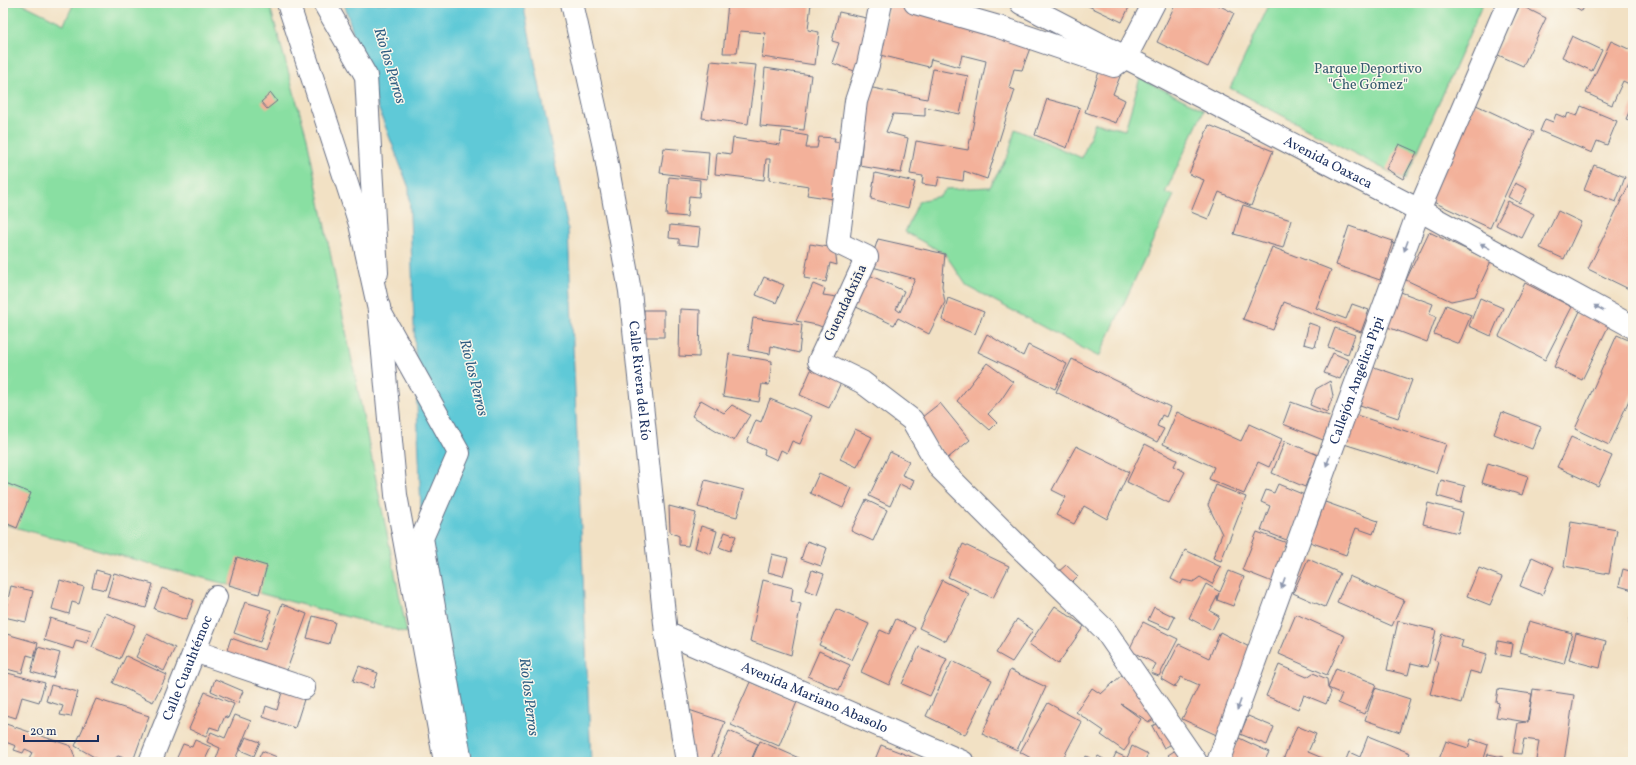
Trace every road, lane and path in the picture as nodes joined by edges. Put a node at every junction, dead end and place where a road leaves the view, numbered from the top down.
1 (288, 3) edge
2 (324, 3) edge
3 (572, 3) edge
4 (881, 3) edge
5 (916, 3) edge
6 (1021, 3) edge
7 (1154, 3) edge
8 (1508, 3) edge
9 (1126, 57) junction
10 (1419, 210) junction
11 (379, 310) junction
12 (1633, 327) edge
13 (216, 597) dead end
14 (666, 633) junction
15 (194, 651) junction
16 (304, 688) dead end
17 (150, 762) edge
18 (445, 762) edge
19 (460, 762) edge
20 (687, 762) edge
21 (963, 762) edge
22 (1196, 762) edge
23 (1218, 762) edge

1 - 11 street
2 - 11 street
3 - 14 street, Calle Rivera del Río
4 - 22 street, Guendadxiña
5 - 9 street
6 - 9 street, Avenida Oaxaca
7 - 9 street
8 - 10 street, Callejón Angélica Pipi
9 - 10 street, Avenida Oaxaca
12 -> 10 street, Avenida Oaxaca
10 -> 23 street, Callejón Angélica Pipi
11 - 18 street
11 - 19 street
13 - 15 street, Calle Cuauhtémoc
14 - 20 street, Calle Rivera del Río
14 - 21 street, Avenida Mariano Abasolo
15 - 16 street
15 - 17 street, Calle Cuauhtémoc

